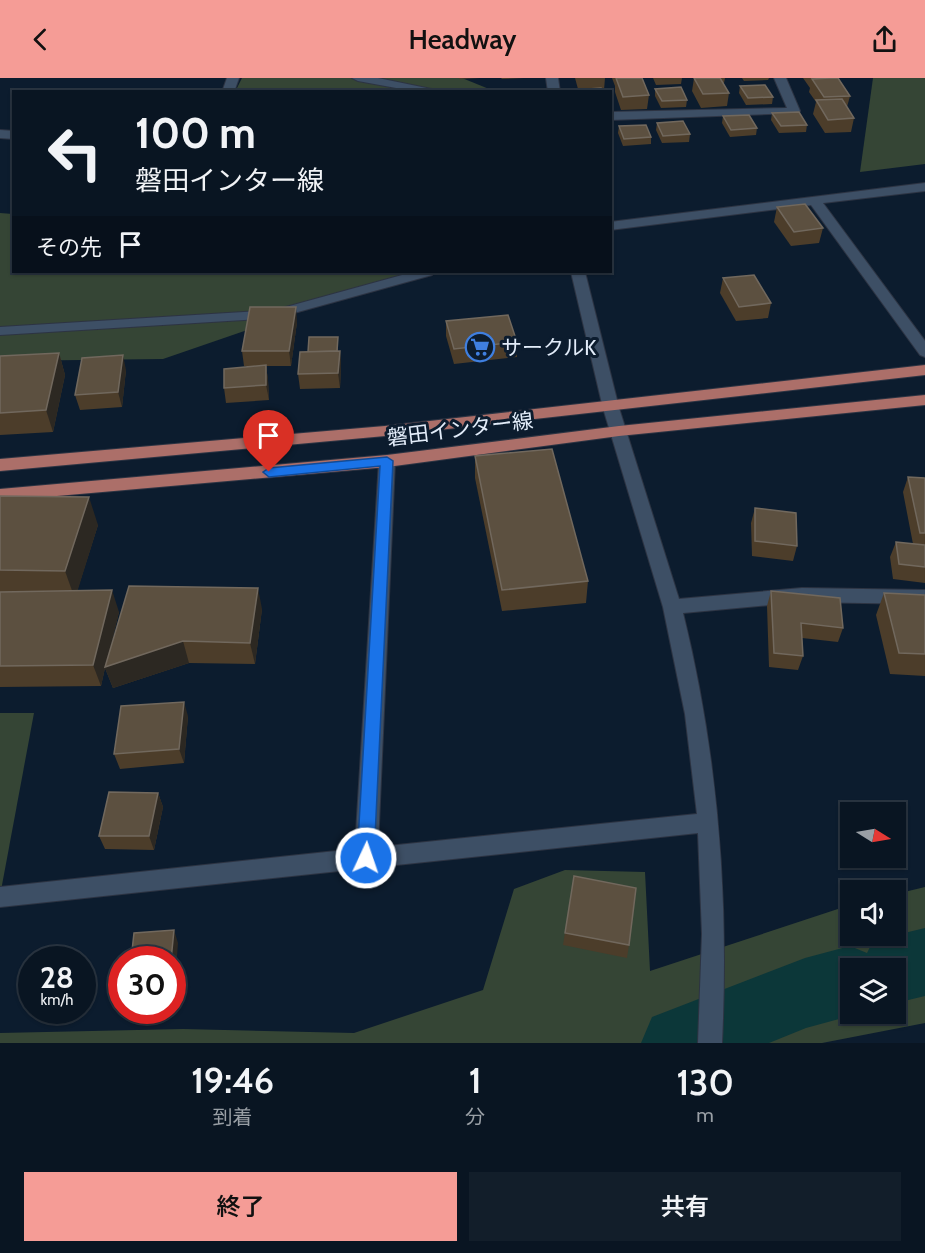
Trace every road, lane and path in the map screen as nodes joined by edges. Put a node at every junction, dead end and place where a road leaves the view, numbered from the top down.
1 (358, 78) edge
2 (780, 78) edge
3 (429, 90) edge
4 (612, 116) edge
5 (925, 188) edge
6 (815, 201) junction
7 (612, 226) edge
8 (423, 273) edge
9 (578, 273) edge
10 (0, 331) edge
11 (925, 352) edge
12 (925, 370) edge
13 (925, 400) edge
14 (611, 407) junction
15 (619, 431) junction
16 (387, 461) junction
17 (0, 465) edge
18 (0, 495) edge
19 (925, 597) edge
20 (672, 607) junction
21 (708, 822) junction
22 (366, 858) junction
23 (0, 897) edge
24 (710, 1043) edge

1 - 3 street
2 - 4 street
5 - 6 street
6 - 7 street
6 - 11 street
8 - 10 street
9 - 14 street
12 - 14 main road, 磐田インター線
13 - 15 main road, 磐田インター線
14 - 15 street
14 - 17 main road, 磐田インター線
15 - 16 main road, 磐田インター線
15 - 20 street
16 - 18 main road, 磐田インター線
16 - 22 street
19 - 20 street
20 - 21 street
21 - 22 street
21 - 24 street
22 - 23 street

